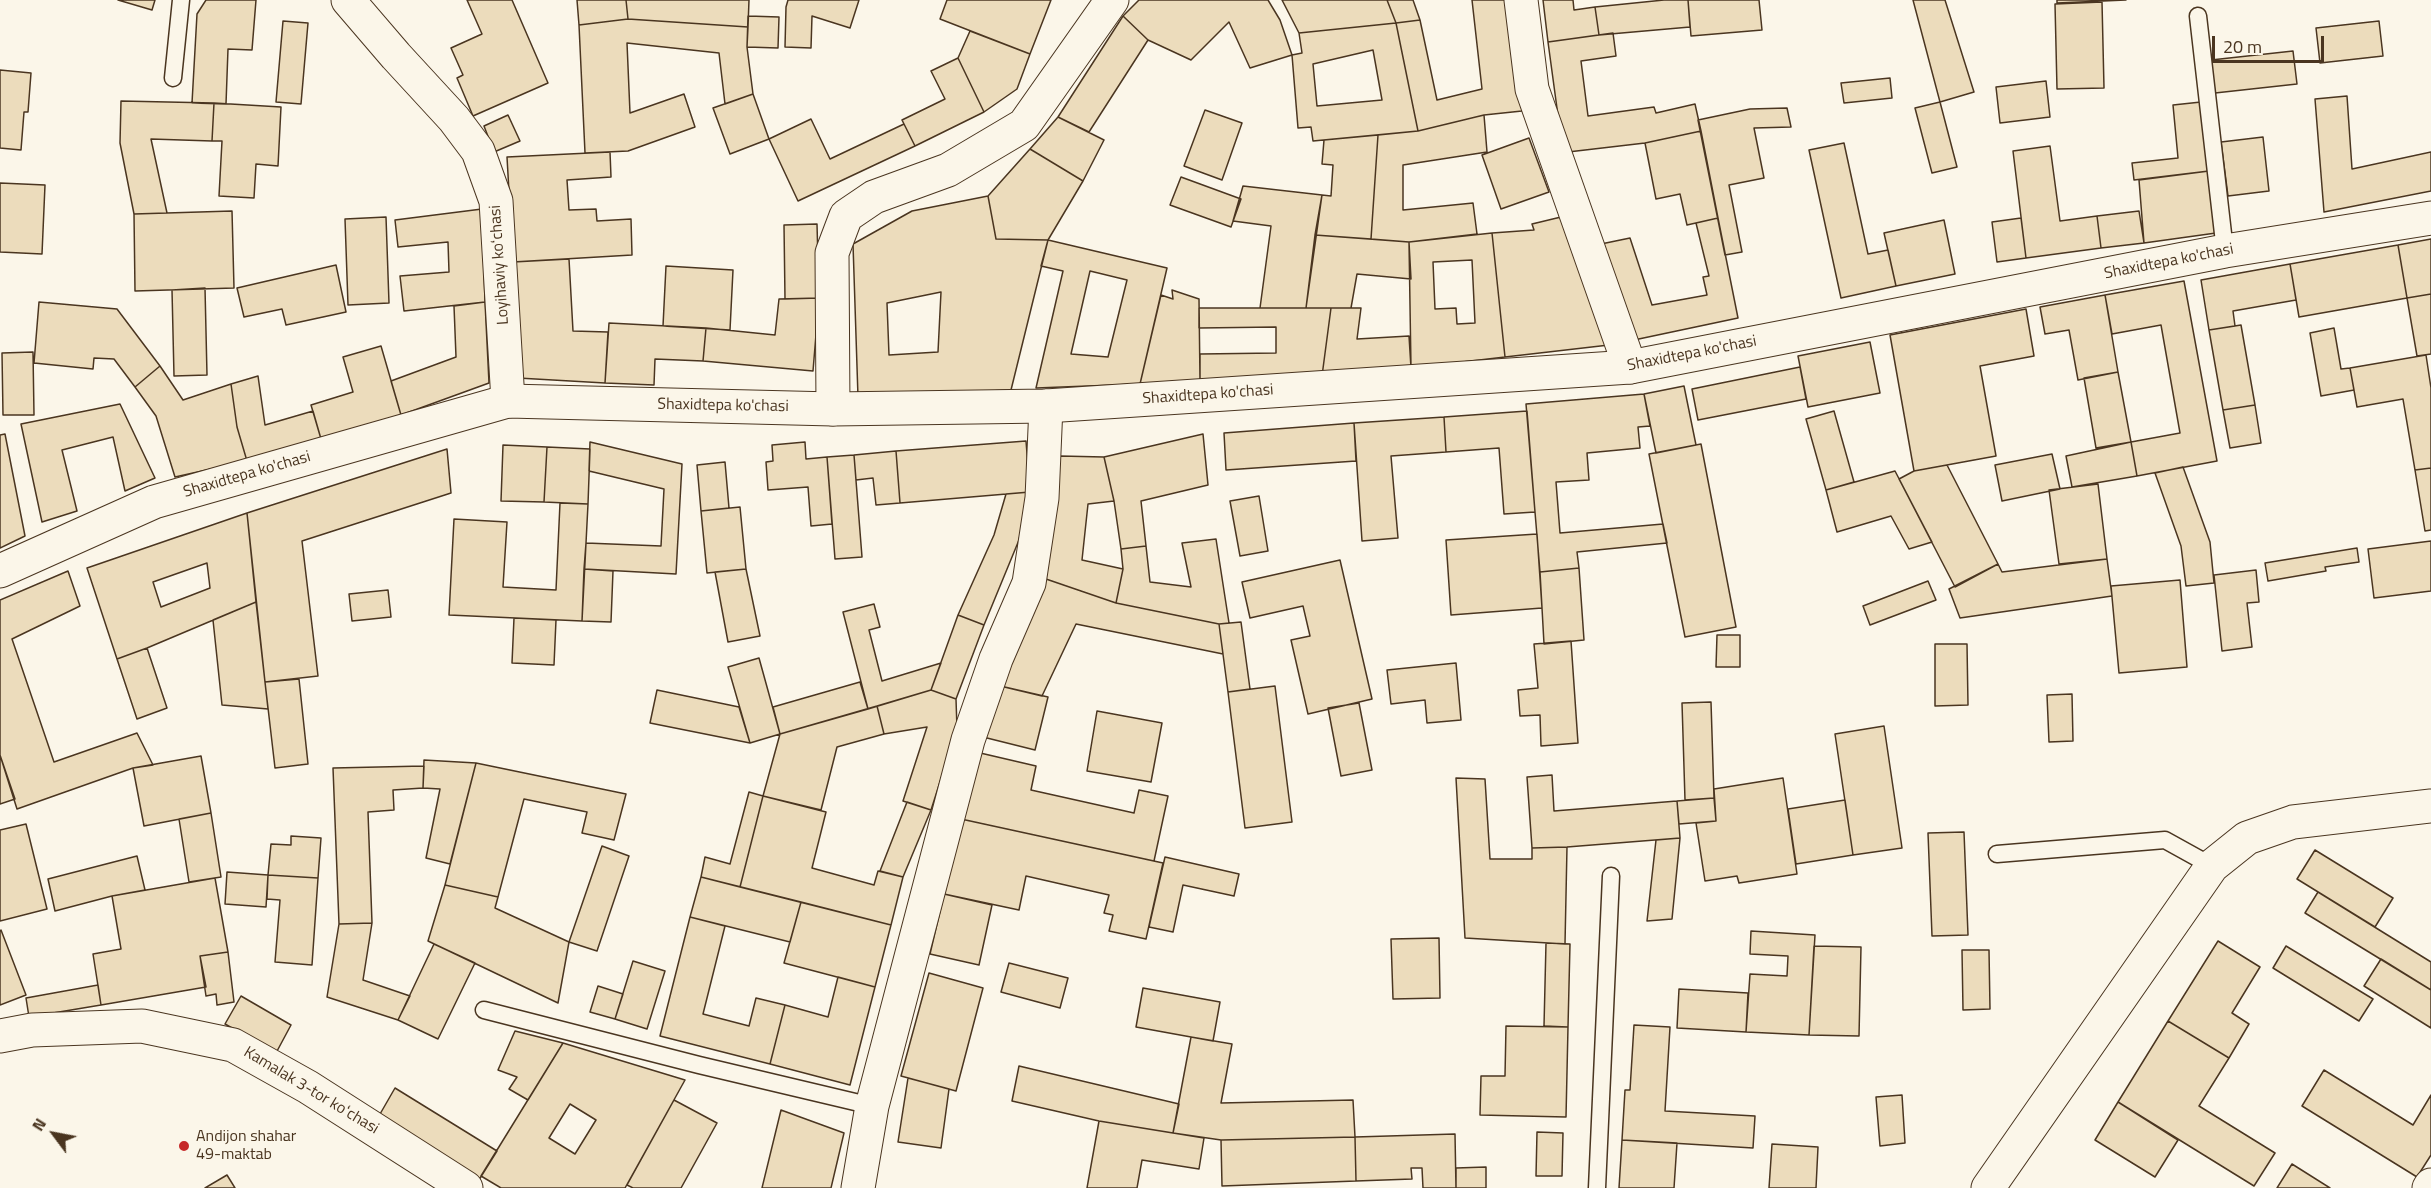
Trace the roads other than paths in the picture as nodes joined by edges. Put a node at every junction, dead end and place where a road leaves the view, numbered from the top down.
1 (181, 0) edge
2 (348, 0) edge
3 (1112, 0) edge
4 (1521, 0) edge
5 (2198, 16) dead end
6 (173, 78) dead end
7 (2431, 218) edge
8 (2225, 251) junction
9 (1629, 367) junction
10 (508, 401) junction
11 (1046, 406) junction
12 (833, 409) junction
13 (0, 571) edge
14 (2431, 806) edge
15 (1997, 854) dead end
16 (2212, 866) junction
17 (1611, 876) dead end
18 (484, 1010) dead end
19 (0, 1036) edge
20 (872, 1106) junction
21 (466, 1188) edge
22 (858, 1188) edge
23 (1597, 1188) edge
24 (1988, 1188) edge

1 - 6 lane
2 - 10 street, Loyihaviy koʻchasi
3 - 12 street
4 - 9 street
5 - 8 lane
7 - 8 street, Shaxidtepa ko'chasi
8 - 9 street, Shaxidtepa ko'chasi
9 - 11 street, Shaxidtepa ko'chasi
10 - 12 street, Shaxidtepa ko'chasi
10 - 13 street, Shaxidtepa ko'chasi
11 - 12 street, Shaxidtepa ko'chasi
11 - 20 street
14 - 16 street
15 - 16 lane
16 - 24 street
17 - 23 lane
18 - 20 lane
19 - 21 street, Kamalak 3-tor koʻchasi
20 - 22 street

